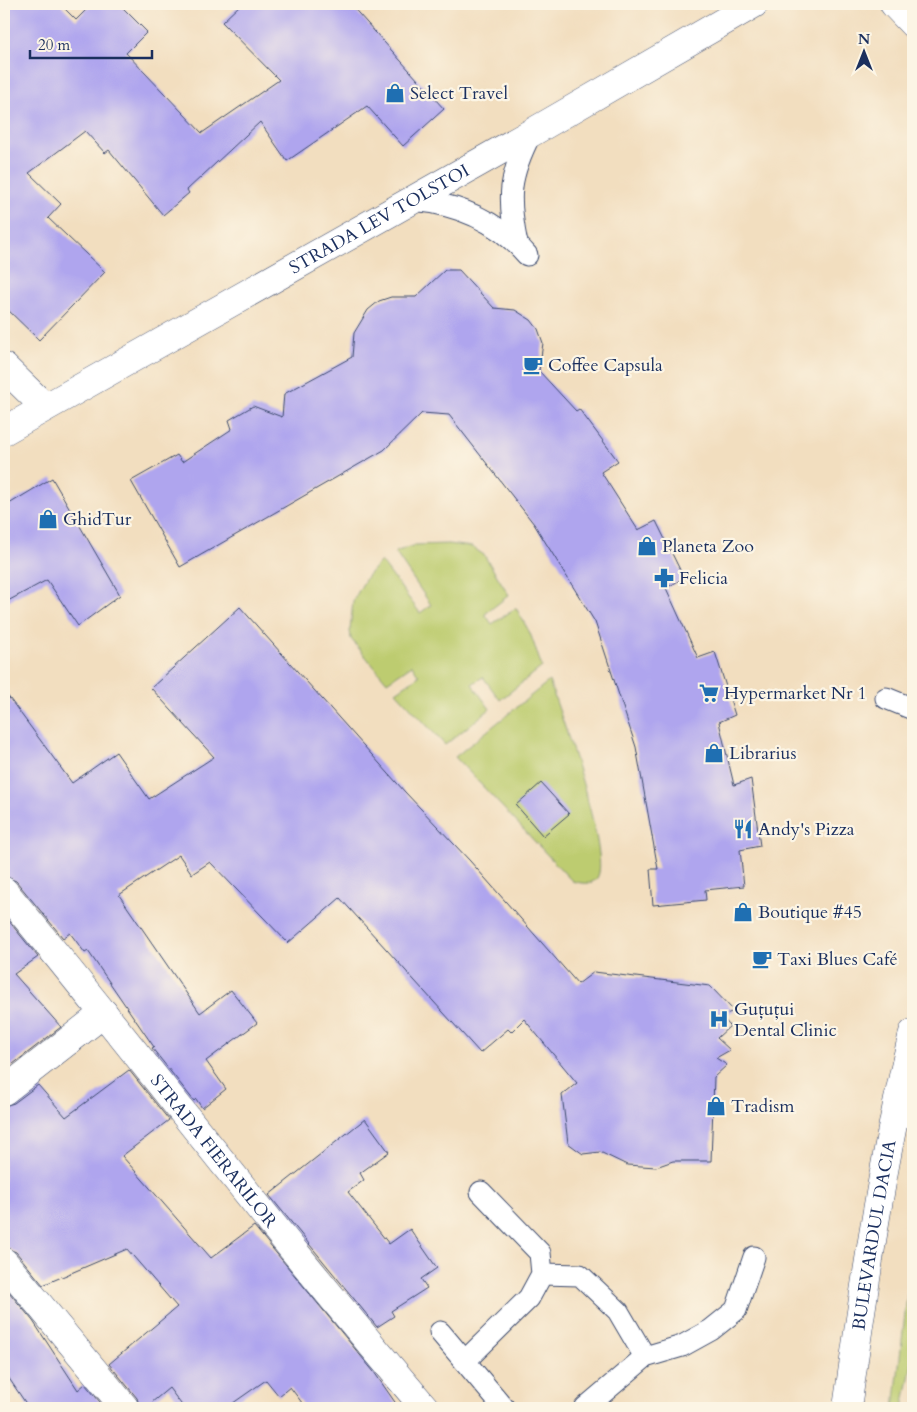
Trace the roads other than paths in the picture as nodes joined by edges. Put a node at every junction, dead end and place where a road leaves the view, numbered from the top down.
1 (754, 4) edge
2 (894, 4) edge
3 (913, 24) edge
4 (531, 133) junction
5 (412, 200) junction
6 (4, 367) edge
7 (45, 407) junction
8 (4, 431) edge
9 (886, 698) dead end
10 (913, 709) edge
11 (4, 891) edge
12 (104, 1013) junction
13 (913, 1033) edge
14 (4, 1091) edge
15 (481, 1192) dead end
16 (754, 1257) dead end
17 (4, 1262) edge
18 (542, 1274) junction
19 (440, 1332) dead end
20 (645, 1357) junction
21 (464, 1361) junction
22 (125, 1408) edge
23 (425, 1408) edge
24 (504, 1408) edge
25 (585, 1408) edge
26 (847, 1408) edge

1 - 4 main road, STRADA LEV TOLSTOI
2 - 3 main road
4 - 5 main road, STRADA LEV TOLSTOI
4 - 5 lane
5 - 7 main road, STRADA LEV TOLSTOI
6 - 7 main road
7 - 8 main road, STRADA LEV TOLSTOI
9 - 10 lane
11 - 12 main road, STRADA FIERARILOR
12 - 14 main road
12 - 23 main road, STRADA FIERARILOR
13 - 26 main road, BULEVARDUL DACIA
15 - 18 lane
16 - 20 lane
17 - 22 main road
18 - 20 lane
18 - 21 lane
19 - 21 lane
20 - 25 lane
21 - 24 lane

